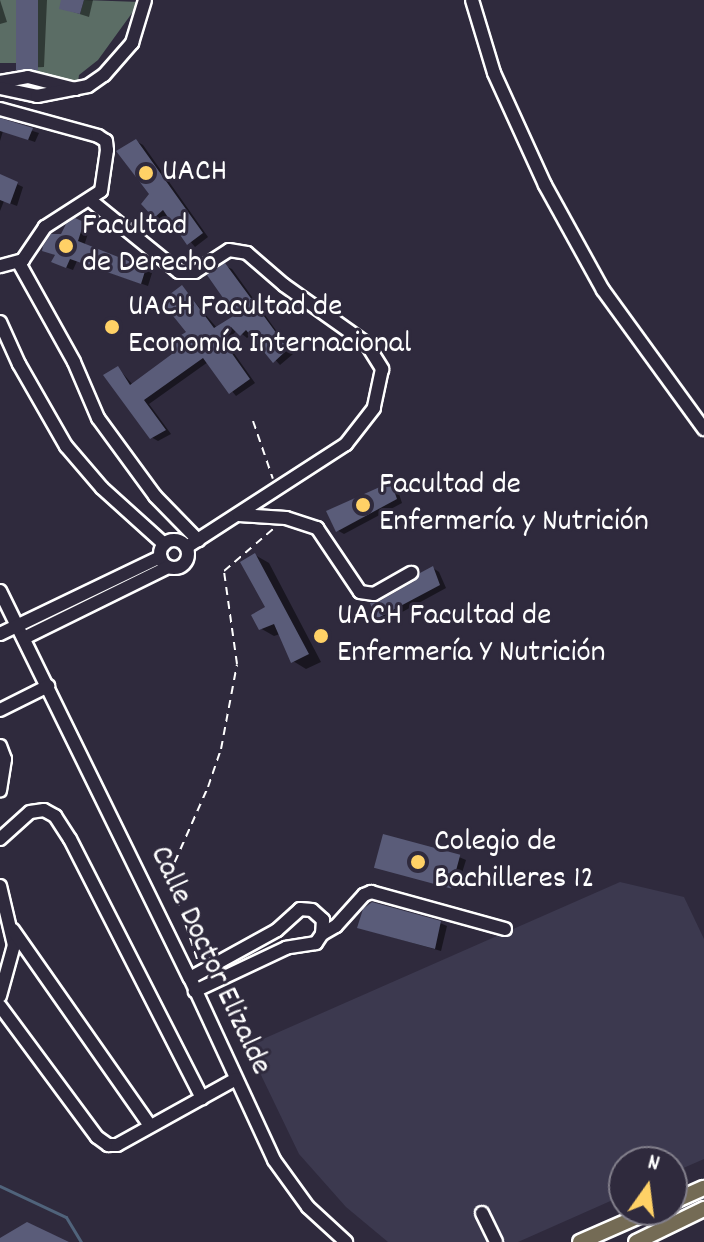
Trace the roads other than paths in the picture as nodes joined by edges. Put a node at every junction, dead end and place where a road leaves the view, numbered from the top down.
1 (145, 0) edge
2 (472, 0) edge
3 (1, 88) edge
4 (0, 109) edge
5 (90, 200) junction
6 (19, 263) junction
7 (0, 266) edge
8 (0, 322) edge
9 (699, 413) edge
10 (704, 429) edge
11 (239, 515) junction
12 (193, 544) junction
13 (164, 556) junction
14 (411, 573) dead end
15 (0, 591) edge
16 (18, 626) junction
17 (0, 634) edge
18 (24, 638) junction
19 (48, 686) junction
20 (0, 710) edge
21 (0, 746) edge
22 (0, 791) edge
23 (0, 839) edge
24 (0, 886) edge
25 (505, 929) dead end
26 (13, 930) junction
27 (322, 934) junction
28 (266, 937) junction
29 (240, 951) junction
30 (274, 954) junction
31 (248, 966) junction
32 (195, 980) junction
33 (0, 996) edge
34 (0, 1006) edge
35 (236, 1079) junction
36 (202, 1098) junction
37 (150, 1126) junction
38 (704, 1209) edge
39 (482, 1213) dead end
40 (617, 1226) edge
41 (613, 1228) junction
42 (346, 1242) edge
43 (496, 1242) edge
44 (580, 1242) edge
45 (619, 1242) edge
46 (636, 1242) edge

1 - 3 street
2 - 9 street
4 - 5 street
5 - 6 street
5 - 11 street
6 - 7 street
6 - 12 street
8 - 13 street
9 - 10 street
11 - 12 street
11 - 14 street
12 - 13 street
12 - 13 street
13 - 16 street
13 - 18 street
15 - 16 street, Calle Doctor Elizalde
16 - 17 street
16 - 18 street, Calle Doctor Elizalde
18 - 19 street, Calle Doctor Elizalde
19 - 20 street
19 - 32 street, Calle Doctor Elizalde
21 - 22 street
23 - 36 street
24 - 26 street
25 - 27 street
26 - 33 street
26 - 37 street
27 - 28 street
27 - 30 street
28 - 29 street
28 - 30 street
29 - 31 street
29 - 32 street
30 - 31 street
31 - 32 street
32 - 35 street, Calle Doctor Elizalde
34 - 37 street
35 - 36 street
35 - 42 street, Calle Doctor Elizalde
36 - 37 street
38 - 46 main road
39 - 43 street
40 - 41 main road
41 - 44 main road
41 - 45 main road

